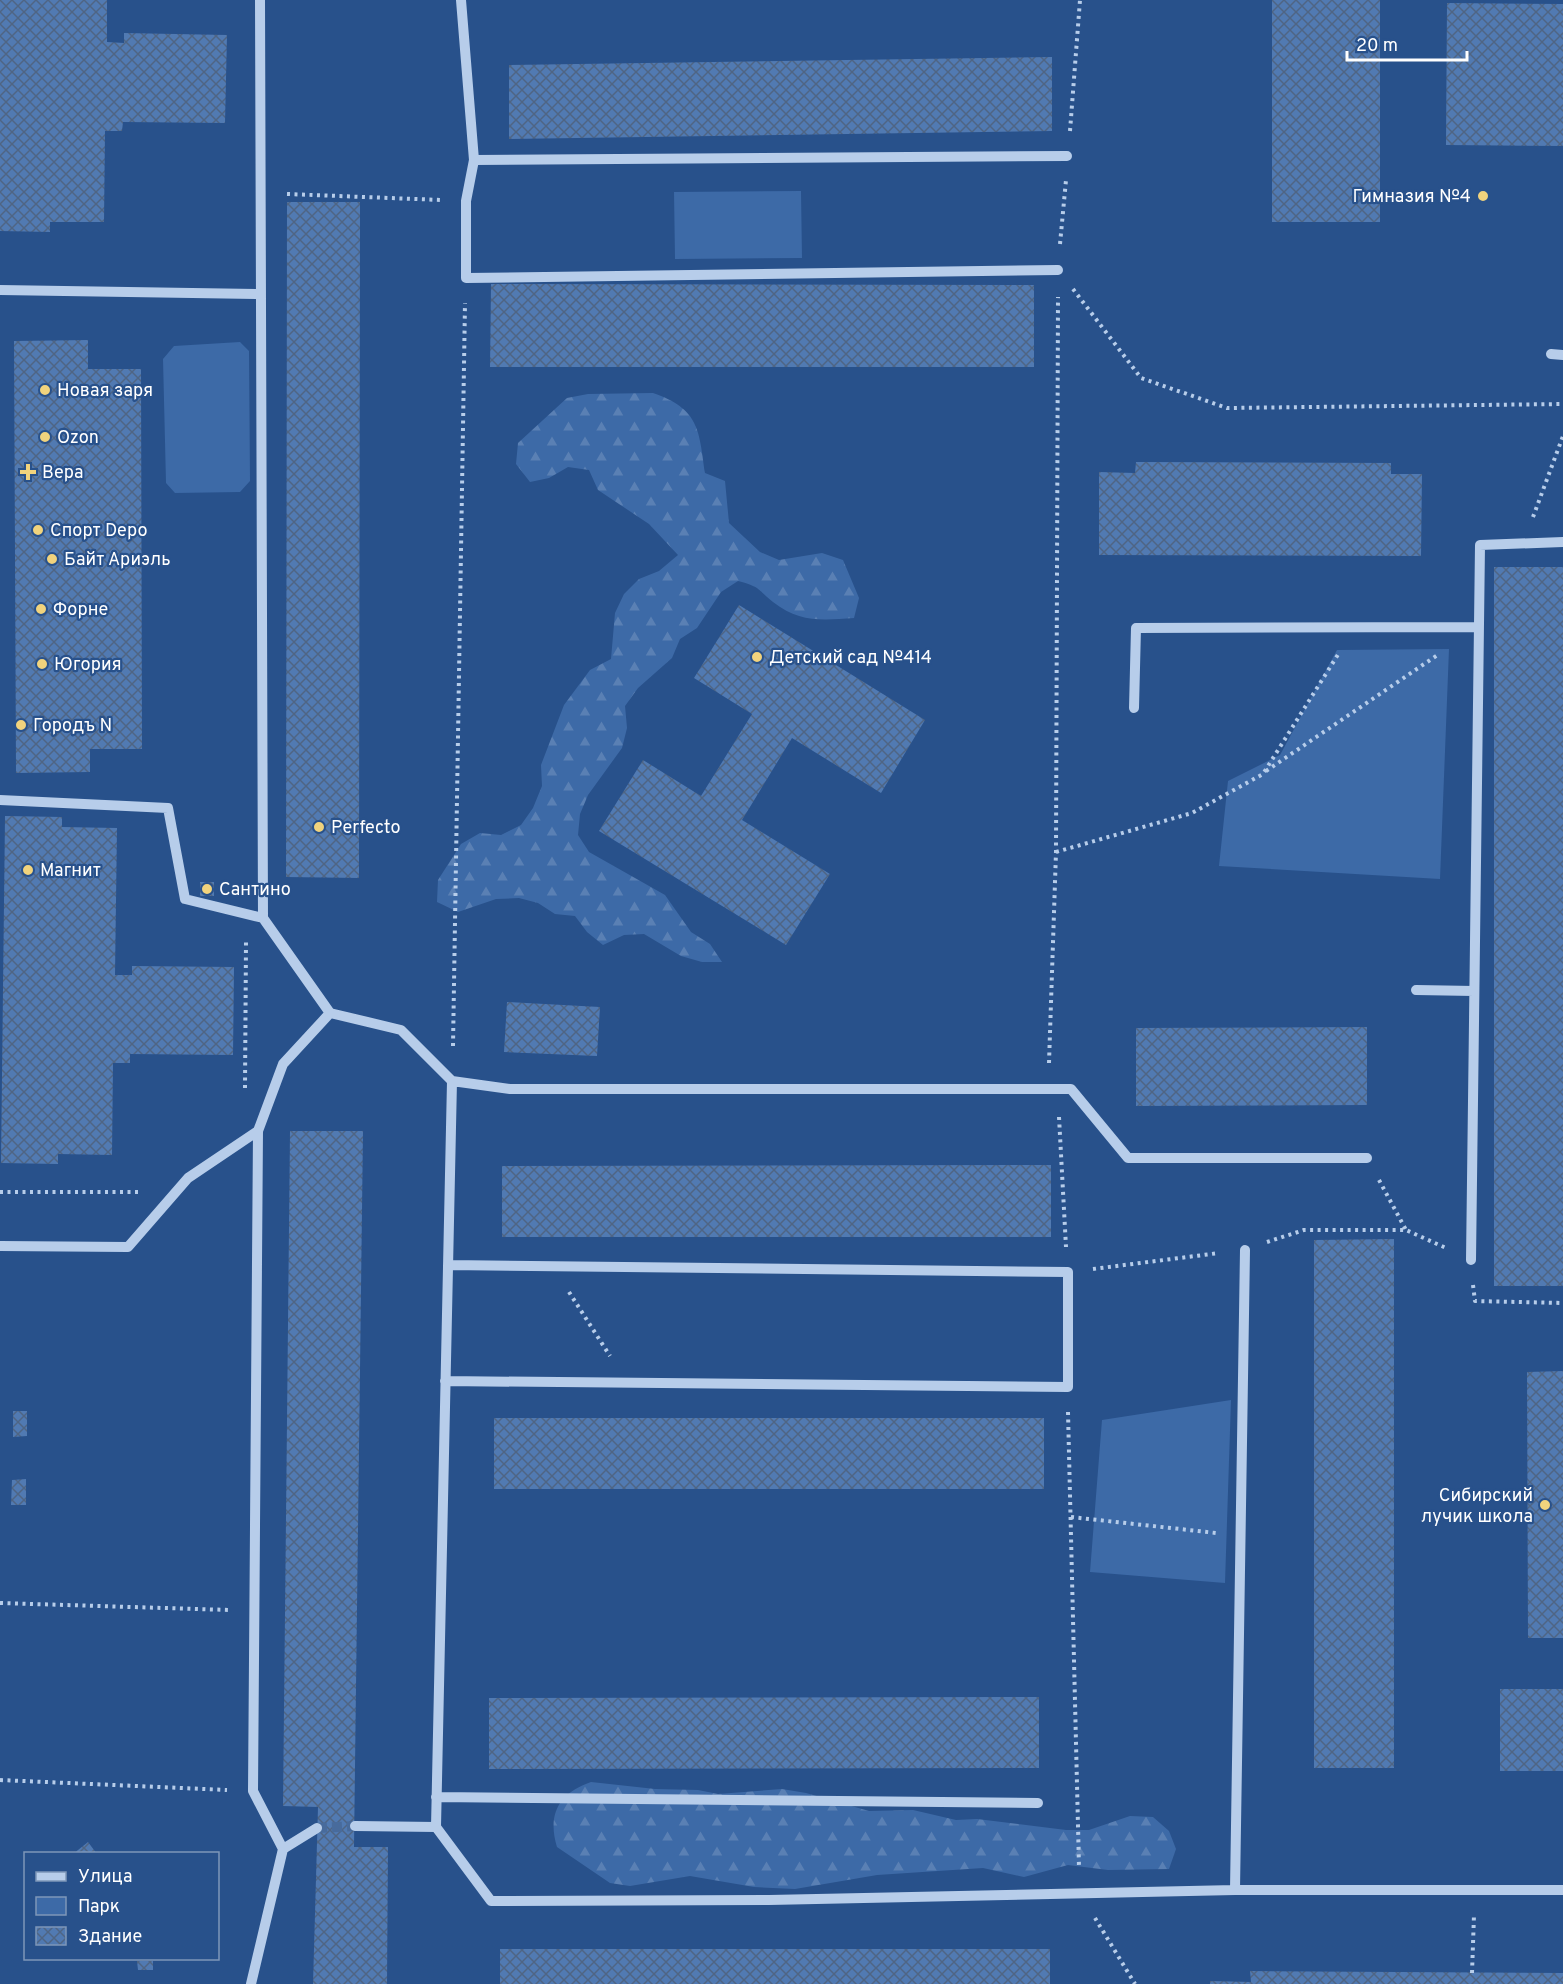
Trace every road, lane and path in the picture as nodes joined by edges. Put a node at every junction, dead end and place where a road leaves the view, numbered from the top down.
1 (260, 0) edge
2 (461, 0) edge
3 (1080, 0) edge
4 (1067, 156) junction
5 (474, 160) junction
6 (261, 193) junction
7 (466, 201) junction
8 (1058, 270) junction
9 (465, 278) junction
10 (0, 290) edge
11 (261, 294) junction
12 (1551, 354) dead end
13 (1563, 355) edge
14 (1563, 404) edge
15 (1563, 436) edge
16 (1563, 542) edge
17 (1523, 543) junction
18 (1356, 627) junction
19 (1479, 627) junction
20 (1440, 654) dead end
21 (1134, 708) dead end
22 (1263, 774) junction
23 (0, 800) edge
24 (1056, 852) junction
25 (246, 915) junction
26 (263, 918) junction
27 (1416, 990) dead end
28 (1474, 991) junction
29 (330, 1013) junction
30 (452, 1081) junction
31 (1058, 1089) junction
32 (245, 1092) dead end
33 (258, 1131) junction
34 (1367, 1158) joint
35 (0, 1192) edge
36 (174, 1192) junction
37 (1406, 1230) junction
38 (0, 1246) edge
39 (1245, 1250) junction
40 (1471, 1260) junction
41 (448, 1265) junction
42 (552, 1266) junction
43 (1068, 1272) junction
44 (1563, 1303) edge
45 (445, 1381) junction
46 (627, 1383) junction
47 (1068, 1386) junction
48 (1071, 1517) junction
49 (1240, 1536) junction
50 (0, 1603) edge
51 (255, 1611) junction
52 (0, 1780) edge
53 (253, 1791) junction
54 (436, 1797) junction
55 (1038, 1803) dead end
56 (354, 1826) tunnel mouth
57 (436, 1827) junction
58 (317, 1828) tunnel mouth
59 (283, 1849) junction
60 (1235, 1890) junction
61 (1474, 1890) junction
62 (1563, 1890) edge
63 (1080, 1893) junction
64 (1472, 1973) dead end
65 (251, 1984) edge
66 (1135, 1984) edge

1 - 6 lane
2 - 5 lane
3 - 4 path
4 - 5 lane
4 - 8 path
5 - 7 lane
6 - 7 path
6 - 11 lane
7 - 9 lane
8 - 9 lane
8 - 14 path
8 - 24 path
9 - 30 path
10 - 11 lane
11 - 26 lane
12 - 13 lane
15 - 17 path
16 - 17 lane
17 - 19 lane
18 - 19 lane
18 - 21 lane
18 - 22 path
19 - 28 lane
20 - 22 path
22 - 24 path
23 - 25 lane
24 - 31 path
25 - 26 lane
25 - 32 path
26 - 29 lane
27 - 28 lane
28 - 40 lane
29 - 30 lane
29 - 33 lane
30 - 31 lane
30 - 41 lane
31 - 34 lane
31 - 43 path
33 - 36 lane
33 - 51 lane
34 - 37 path
35 - 36 path
36 - 38 lane
37 - 39 path
37 - 40 path
39 - 43 path
39 - 49 lane
40 - 44 path
41 - 42 lane
41 - 45 lane
42 - 43 lane
42 - 46 path
43 - 47 lane
45 - 46 lane
45 - 54 lane
46 - 47 lane
47 - 48 path
48 - 49 path
48 - 63 path
49 - 60 lane
50 - 51 path
51 - 53 lane
52 - 53 path
53 - 59 lane
54 - 55 lane
54 - 57 lane
56 - 57 lane
57 - 63 lane
58 - 59 lane
59 - 65 lane
60 - 61 lane
60 - 63 lane
61 - 62 lane
61 - 64 path
63 - 66 path

